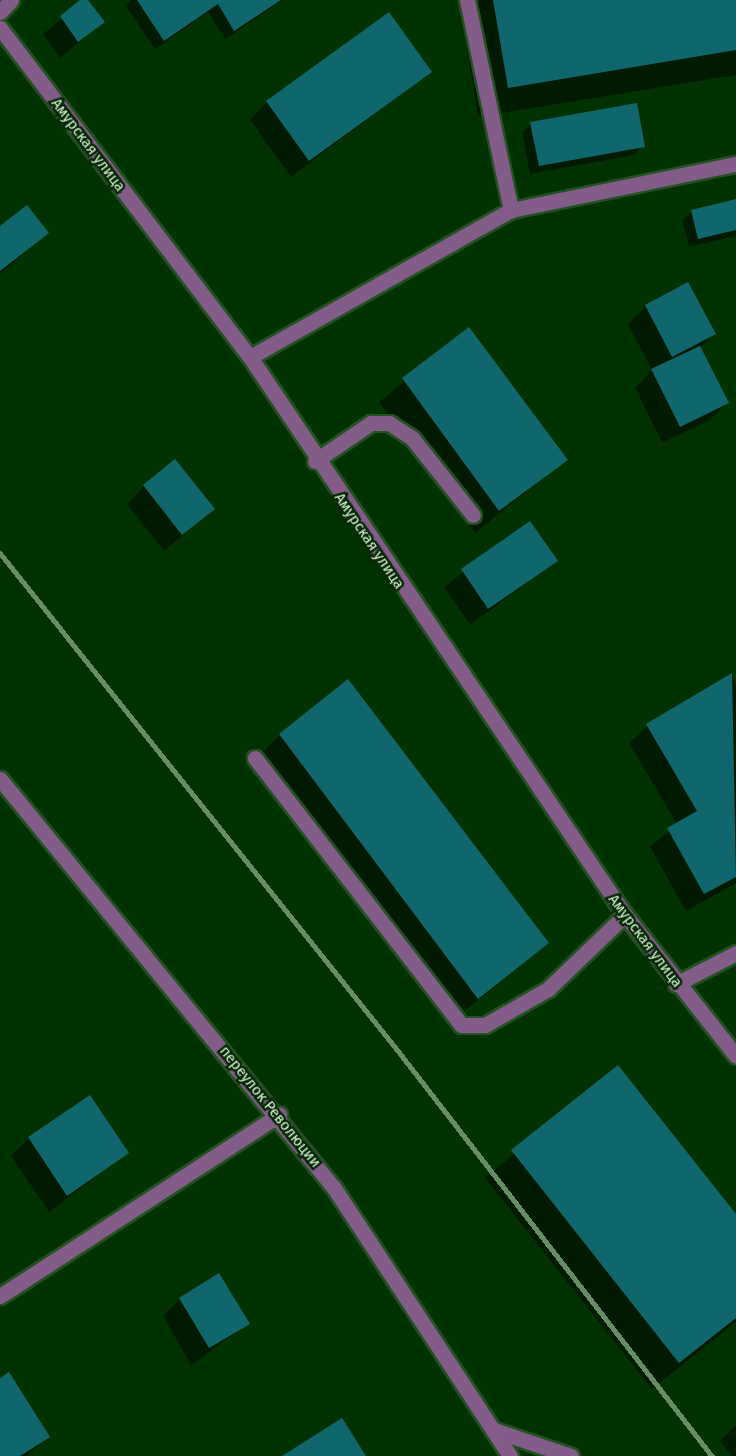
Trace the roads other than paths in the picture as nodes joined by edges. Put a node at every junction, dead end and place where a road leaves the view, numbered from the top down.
1 (11, 0) edge
2 (467, 0) edge
3 (0, 12) edge
4 (0, 28) edge
5 (736, 164) edge
6 (511, 210) junction
7 (250, 357) junction
8 (315, 461) junction
9 (473, 515) dead end
10 (255, 758) dead end
11 (0, 779) edge
12 (624, 915) junction
13 (736, 953) edge
14 (676, 984) junction
15 (736, 1056) edge
16 (279, 1115) junction
17 (0, 1296) edge
18 (494, 1430) junction
19 (510, 1456) edge
20 (571, 1456) edge

1 - 3 lane
2 - 6 lane
4 - 7 lane, Амурская улица
5 - 6 lane
6 - 7 lane
7 - 8 lane, Амурская улица
8 - 9 lane
8 - 12 lane, Амурская улица
10 - 12 lane
11 - 16 lane, переулок Революции
12 - 14 lane, Амурская улица
13 - 14 lane
14 - 15 lane, Амурская улица
16 - 17 lane
16 - 18 lane, переулок Революции
18 - 19 lane, переулок Революции
18 - 20 lane

